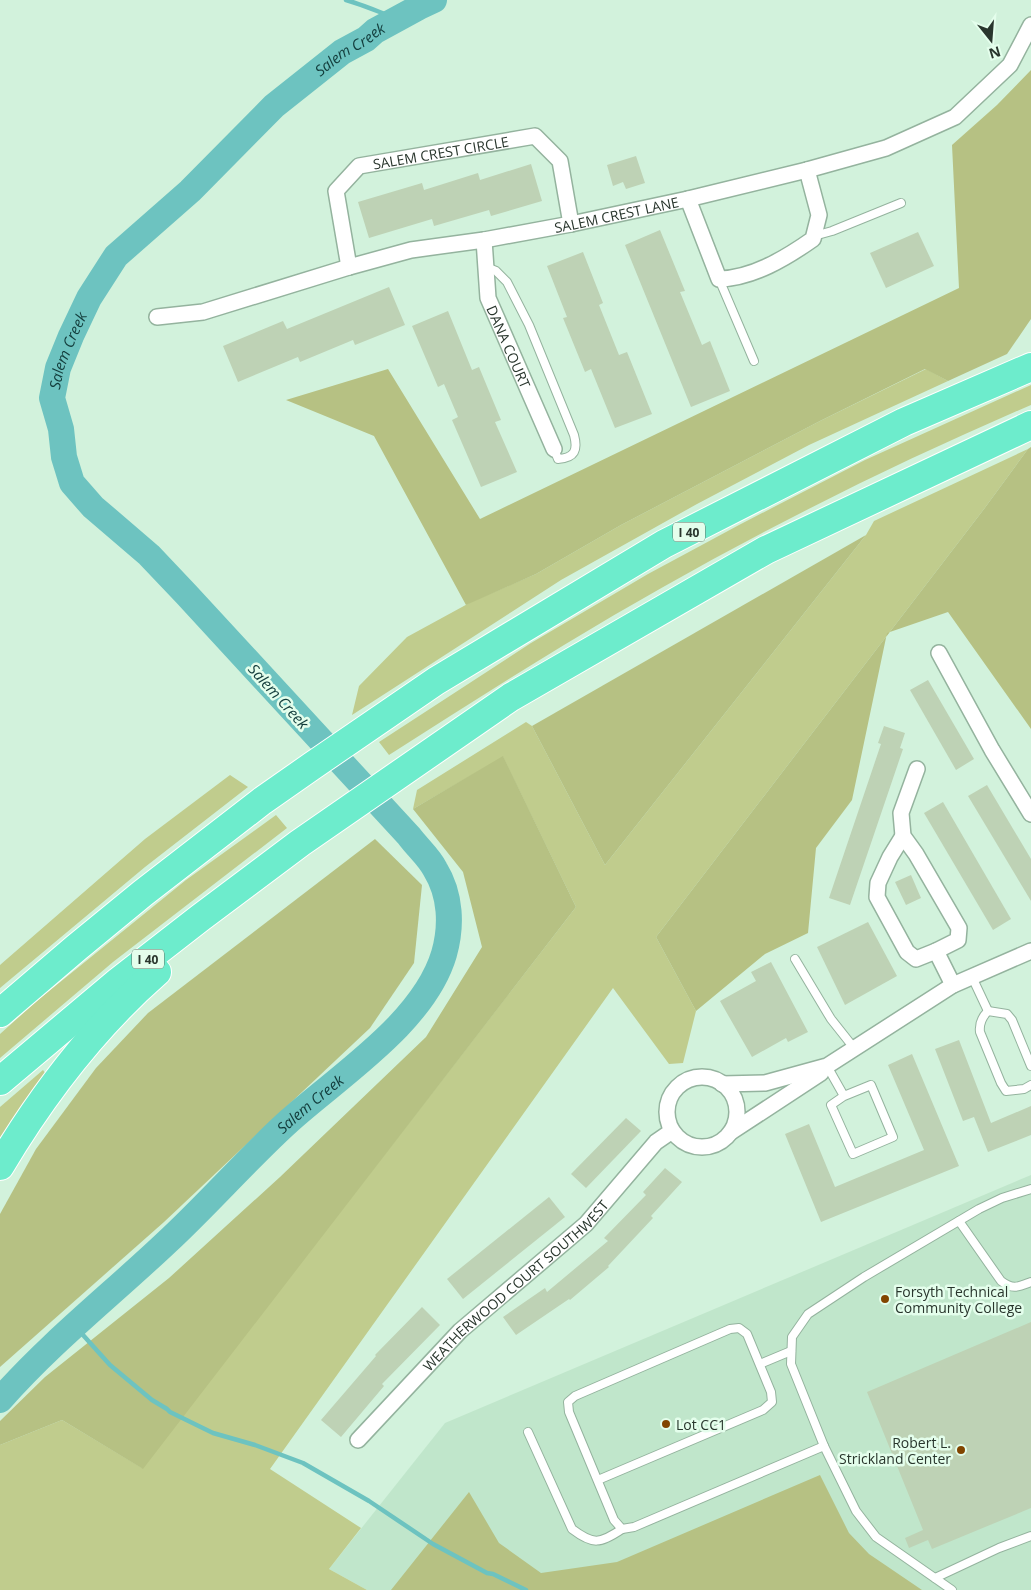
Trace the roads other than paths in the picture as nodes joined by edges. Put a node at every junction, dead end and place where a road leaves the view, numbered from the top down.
1 (1031, 25) edge
2 (807, 170) junction
3 (688, 199) junction
4 (901, 203) dead end
5 (571, 224) junction
6 (814, 236) junction
7 (484, 240) junction
8 (349, 267) junction
9 (486, 267) junction
10 (719, 279) junction
11 (157, 317) dead end
12 (754, 361) dead end
13 (1031, 367) edge
14 (1031, 424) edge
15 (554, 450) joint
16 (939, 653) dead end
17 (917, 769) dead end
18 (1031, 814) edge
19 (903, 836) junction
20 (300, 843) junction
21 (936, 951) junction
22 (1031, 951) edge
23 (795, 958) dead end
24 (972, 977) junction
25 (953, 985) junction
26 (988, 1011) junction
27 (0, 1013) edge
28 (854, 1048) junction
29 (827, 1066) junction
30 (1031, 1066) edge
31 (0, 1080) edge
32 (722, 1084) junction
33 (1031, 1085) edge
34 (844, 1096) junction
35 (672, 1131) junction
36 (730, 1132) junction
37 (0, 1166) edge
38 (1031, 1188) edge
39 (959, 1221) junction
40 (1031, 1282) edge
41 (791, 1351) junction
42 (760, 1364) junction
43 (528, 1432) dead end
44 (358, 1440) dead end
45 (824, 1446) junction
46 (598, 1480) junction
47 (622, 1529) junction
48 (1031, 1536) edge
49 (935, 1578) junction
50 (952, 1590) edge

1 - 2 street, SALEM CREST LANE
2 - 3 street, SALEM CREST LANE
2 - 6 street
3 - 5 street, SALEM CREST LANE
3 - 10 street
4 - 6 lane
5 - 7 street, SALEM CREST LANE
5 - 8 street, SALEM CREST CIRCLE
6 - 10 street
7 - 8 street, SALEM CREST LANE
7 - 9 street, DANA COURT
8 - 11 street, SALEM CREST LANE
9 - 15 street, DANA COURT
9 - 15 lane
10 - 12 lane
13 - 27 highway, I 40
14 - 20 highway, I 40
16 - 18 street
17 - 19 street
19 - 21 street
19 - 21 street
20 - 31 highway, I 40
20 - 37 highway
21 - 25 street
22 - 24 street
23 - 28 lane
24 - 25 street
24 - 26 lane
25 - 28 street
26 - 30 lane
26 - 33 lane
28 - 29 street
29 - 32 street
29 - 34 lane
29 - 36 street
32 - 35 street
32 - 36 street
34 - 34 lane
35 - 36 street
35 - 44 street, WEATHERWOOD COURT SOUTHWEST
38 - 39 lane
39 - 40 lane
39 - 41 lane
41 - 42 lane
41 - 45 lane
42 - 46 lane
42 - 46 lane
43 - 47 lane
45 - 47 lane
45 - 49 lane
46 - 47 lane
48 - 49 lane
49 - 50 lane

